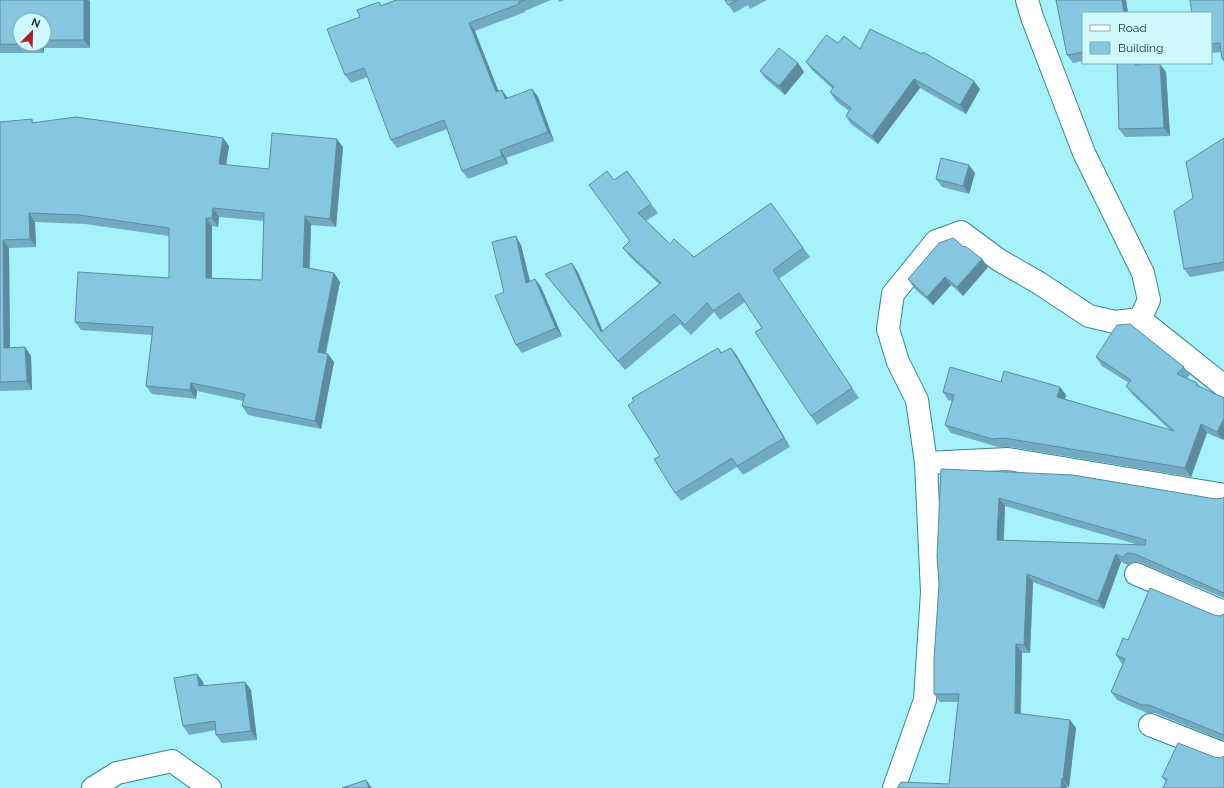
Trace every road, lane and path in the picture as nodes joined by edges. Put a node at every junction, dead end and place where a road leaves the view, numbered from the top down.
1 (1027, 0) edge
2 (1140, 319) junction
3 (1224, 386) edge
4 (926, 463) junction
5 (1224, 495) edge
6 (1136, 574) dead end
7 (1224, 612) edge
8 (1150, 726) dead end
9 (1224, 754) edge
10 (93, 788) edge
11 (210, 788) edge
12 (894, 788) edge

1 - 2 street
2 - 3 street
2 - 4 street
4 - 5 street
4 - 12 street
6 - 7 street
8 - 9 street
10 - 11 street

